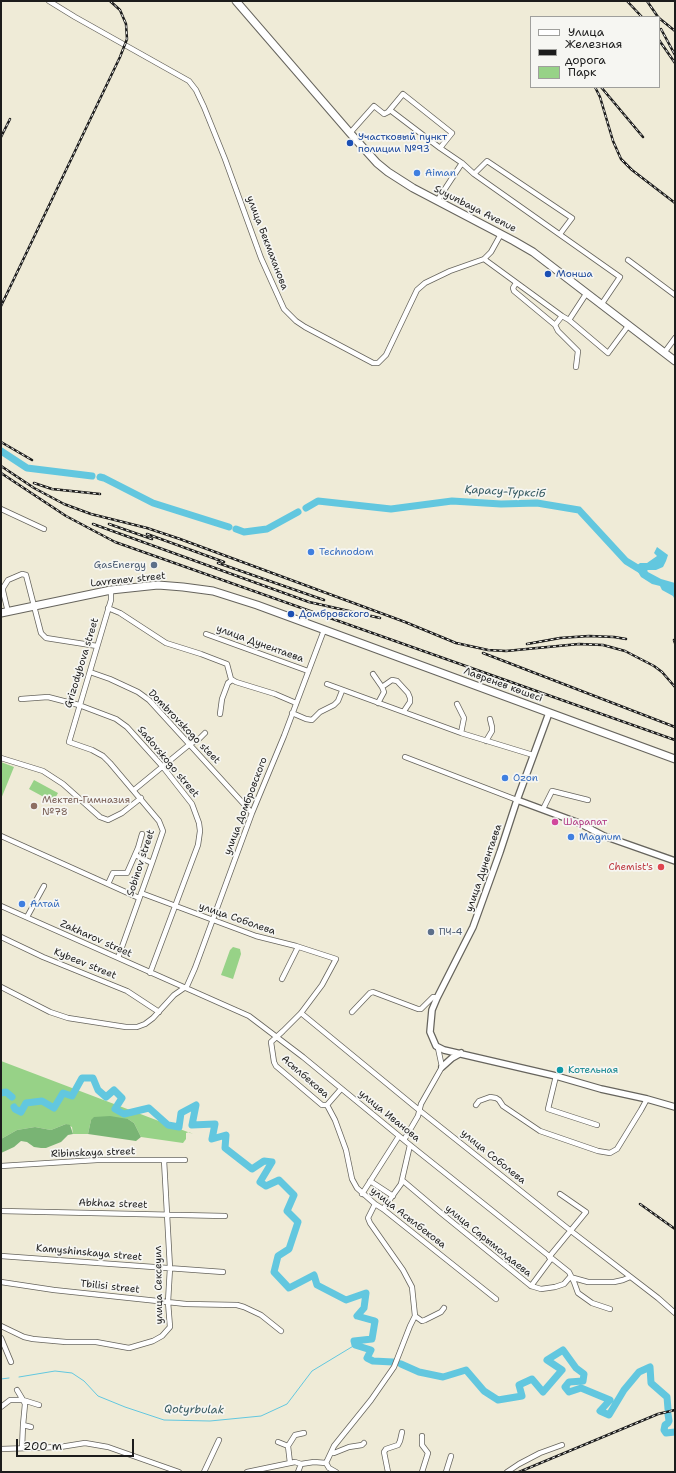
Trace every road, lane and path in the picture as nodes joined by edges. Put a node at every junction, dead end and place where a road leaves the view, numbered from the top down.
1 (49, 1) edge
2 (236, 1) edge
3 (390, 110) junction
4 (350, 133) junction
5 (440, 148) junction
6 (462, 163) junction
7 (474, 174) junction
8 (437, 201) junction
9 (501, 234) junction
10 (560, 234) junction
11 (484, 259) junction
12 (628, 260) dead end
13 (516, 283) junction
14 (586, 294) junction
15 (675, 295) edge
16 (601, 305) junction
17 (562, 316) junction
18 (569, 320) junction
19 (555, 325) junction
20 (628, 326) junction
21 (675, 338) edge
22 (664, 353) junction
23 (675, 361) edge
24 (576, 367) dead end
25 (1, 509) edge
26 (44, 529) dead end
27 (110, 590) junction
28 (34, 606) junction
29 (108, 608) junction
30 (4, 612) edge
31 (324, 630) junction
32 (206, 634) dead end
33 (97, 646) junction
34 (90, 672) junction
35 (308, 672) junction
36 (373, 674) dead end
37 (232, 680) junction
38 (327, 684) dead end
39 (382, 687) junction
40 (342, 691) junction
41 (21, 699) dead end
42 (296, 703) junction
43 (378, 703) junction
44 (456, 704) dead end
45 (79, 705) junction
46 (404, 711) junction
47 (292, 713) junction
48 (549, 713) junction
49 (220, 714) dead end
50 (490, 719) dead end
51 (205, 733) dead end
52 (461, 733) junction
53 (486, 741) junction
54 (69, 742) joint
55 (190, 744) junction
56 (533, 755) junction
57 (405, 757) dead end
58 (1, 758) edge
59 (675, 759) edge
60 (162, 767) junction
61 (134, 790) junction
62 (141, 798) junction
63 (517, 800) junction
64 (588, 800) dead end
65 (543, 809) junction
66 (252, 813) junction
67 (142, 834) dead end
68 (1, 836) edge
69 (136, 856) junction
70 (675, 861) edge
71 (152, 863) junction
72 (108, 884) junction
73 (44, 886) dead end
74 (140, 896) junction
75 (1, 906) edge
76 (176, 906) junction
77 (27, 917) junction
78 (213, 921) junction
79 (1, 937) edge
80 (298, 947) junction
81 (118, 958) junction
82 (150, 972) junction
83 (282, 979) dead end
84 (1, 986) edge
85 (184, 988) junction
86 (437, 998) junction
87 (159, 1012) junction
88 (301, 1012) junction
89 (352, 1012) dead end
90 (277, 1037) junction
91 (438, 1048) junction
92 (461, 1053) junction
93 (442, 1068) junction
94 (556, 1076) junction
95 (341, 1089) junction
96 (647, 1099) junction
97 (327, 1105) junction
98 (476, 1105) dead end
99 (675, 1107) edge
100 (419, 1110) junction
101 (597, 1125) dead end
102 (400, 1136) junction
103 (404, 1140) junction
104 (410, 1145) junction
105 (164, 1160) junction
106 (185, 1160) dead end
107 (1, 1166) edge
108 (402, 1180) junction
109 (370, 1181) junction
110 (362, 1194) junction
111 (560, 1194) dead end
112 (393, 1196) junction
113 (375, 1204) junction
114 (383, 1209) junction
115 (1, 1211) edge
116 (167, 1215) junction
117 (225, 1216) dead end
118 (571, 1231) junction
119 (1, 1256) edge
120 (550, 1258) junction
121 (170, 1268) junction
122 (223, 1272) dead end
123 (570, 1276) junction
124 (630, 1277) junction
125 (1, 1282) edge
126 (531, 1286) junction
127 (496, 1299) dead end
128 (168, 1302) junction
129 (444, 1308) dead end
130 (610, 1309) dead end
131 (675, 1313) edge
132 (415, 1316) junction
133 (1, 1326) edge
134 (281, 1331) dead end
135 (1, 1338) edge
136 (11, 1362) dead end
137 (16, 1390) dead end
138 (23, 1400) junction
139 (39, 1405) dead end
140 (1, 1407) edge
141 (24, 1425) junction
142 (31, 1427) dead end
143 (402, 1432) dead end
144 (304, 1433) dead end
145 (422, 1436) dead end
146 (219, 1440) dead end
147 (278, 1442) dead end
148 (364, 1443) dead end
149 (562, 1445) dead end
150 (288, 1446) junction
151 (22, 1448) junction
152 (1, 1449) edge
153 (331, 1453) junction
154 (451, 1456) dead end
155 (290, 1463) junction
156 (326, 1463) junction
157 (301, 1464) junction
158 (179, 1472) edge
159 (204, 1472) edge
160 (249, 1472) edge
161 (298, 1472) edge
162 (336, 1472) edge
163 (388, 1472) edge
164 (422, 1472) edge
165 (446, 1472) edge
166 (507, 1472) edge

1 - 11 street, улица Бекмаханова
2 - 4 main road, Suyunbaya Avenue
3 - 4 street
3 - 5 street
3 - 5 street
4 - 8 main road, Suyunbaya Avenue
5 - 6 street
6 - 7 street
6 - 8 street
7 - 10 street
7 - 10 street
8 - 9 main road, Suyunbaya Avenue
9 - 11 street
9 - 14 main road, Suyunbaya Avenue
10 - 16 street
11 - 13 street
12 - 15 street
13 - 17 street
13 - 19 street
14 - 16 main road, Suyunbaya Avenue
14 - 18 street
16 - 20 main road, Suyunbaya Avenue
17 - 18 street
17 - 19 street
18 - 20 street
19 - 24 street
20 - 22 main road, Suyunbaya Avenue
21 - 22 street
22 - 23 main road, Suyunbaya Avenue
25 - 26 street
27 - 28 main road, Lavrenev street
27 - 29 street, Grizodybova street
27 - 31 main road, Lavrenev street
28 - 30 main road, Lavrenev street
28 - 30 street
28 - 33 street
29 - 33 street, Grizodybova street
29 - 37 street
31 - 35 street, улица Домбровского
31 - 48 main road, Лавренев көшесі
32 - 35 street, улица Дунентаева
33 - 34 street, Grizodybova street
34 - 45 street, Grizodybova street
34 - 55 street, Dombrovskogo steet
35 - 42 street, улица Домбровского
36 - 39 street
37 - 42 street
37 - 49 street
38 - 40 street
39 - 43 street
39 - 46 street
40 - 43 street
40 - 47 street
41 - 45 street, Sadovskogo street
42 - 47 street, улица Домбровского
43 - 46 street
44 - 52 street
45 - 54 street, Grizodybova street
45 - 60 street, Sadovskogo street
46 - 52 street
47 - 66 street, улица Домбровского
48 - 56 street, улица Дунентаева
48 - 59 main road, Лавренев көшесі
50 - 53 street
51 - 55 street
52 - 53 street
53 - 56 street
54 - 61 street, Sobinov street
55 - 60 street
55 - 66 street, Dombrovskogo steet
56 - 63 street, улица Дунентаева
57 - 63 street
58 - 62 street
60 - 61 street
60 - 76 street, Sadovskogo street
61 - 62 street, Sobinov street
62 - 71 street, Sobinov street
63 - 65 street
63 - 86 street, улица Дунентаева
64 - 65 street
65 - 70 street
66 - 78 street, улица Домбровского
67 - 69 street
68 - 72 street, улица Соболева
69 - 71 street
69 - 72 street
71 - 74 street, Sobinov street
72 - 74 street, улица Соболева
73 - 77 street
74 - 76 street, улица Соболева
74 - 81 street, Sobinov street
75 - 77 street, Zakharov street
76 - 78 street, улица Соболева
76 - 82 street, Sadovskogo street
77 - 81 street, Zakharov street
78 - 80 street, улица Соболева
78 - 85 street, улица Домбровского
79 - 87 street, Kybeev street
80 - 83 street
80 - 88 street, улица Соболева
81 - 82 street, Zakharov street
82 - 85 street, Zakharov street
84 - 87 street, улица Домбровского
85 - 87 street, улица Домбровского
85 - 90 street, улица Иванова
86 - 89 street
86 - 91 street, улица Дунентаева
88 - 90 street, улица Соболева
88 - 100 street, улица Соболева
90 - 95 street, улица Иванова
90 - 97 street, Асылбекова
91 - 92 street
91 - 93 street
92 - 93 street
92 - 94 street
93 - 100 street
94 - 96 street
94 - 101 street
95 - 97 street, Асылбекова
95 - 102 street, улица Иванова
96 - 98 street
96 - 99 street
97 - 110 street, Асылбекова
100 - 103 street
100 - 118 street, улица Соболева
102 - 103 street, улица Иванова
102 - 109 street, улица Асылбекова
103 - 104 street, улица Иванова
104 - 108 street
104 - 120 street, улица Иванова
105 - 106 street, Ribinskaya street
105 - 107 street, Ribinskaya street
105 - 116 street, улица Сексеуил
108 - 112 street
108 - 126 street, улица Сарымолдаева
109 - 110 street, улица Асылбекова
109 - 112 street
110 - 113 street, улица Асылбекова
111 - 118 street
112 - 114 street
113 - 114 street, улица Асылбекова
113 - 132 street
114 - 127 street, улица Асылбекова
115 - 116 street, Abkhaz street
116 - 117 street, Abkhaz street
116 - 121 street, улица Сексеуил
118 - 120 street
118 - 124 street, улица Соболева
119 - 121 street, Kamyshinskaya street
120 - 123 street, улица Иванова
120 - 126 street
121 - 122 street, Kamyshinskaya street
121 - 128 street, улица Сексеуил
123 - 124 street
123 - 126 street, улица Сарымолдаева
123 - 130 street
124 - 131 street, улица Соболева
125 - 128 street, Tbilisi street
128 - 133 street, улица Сексеуил
128 - 134 street, Tbilisi street
129 - 132 street
132 - 153 street
135 - 136 street
137 - 138 street
138 - 139 street
138 - 140 street
138 - 141 street
141 - 142 street
141 - 151 street
143 - 163 street
144 - 150 street
145 - 164 street
146 - 159 street
147 - 150 street
148 - 153 street
149 - 166 street
150 - 155 street
151 - 152 street
151 - 158 street
153 - 156 street
154 - 165 street
155 - 157 street
155 - 160 street
156 - 157 street
156 - 162 street
157 - 161 street

